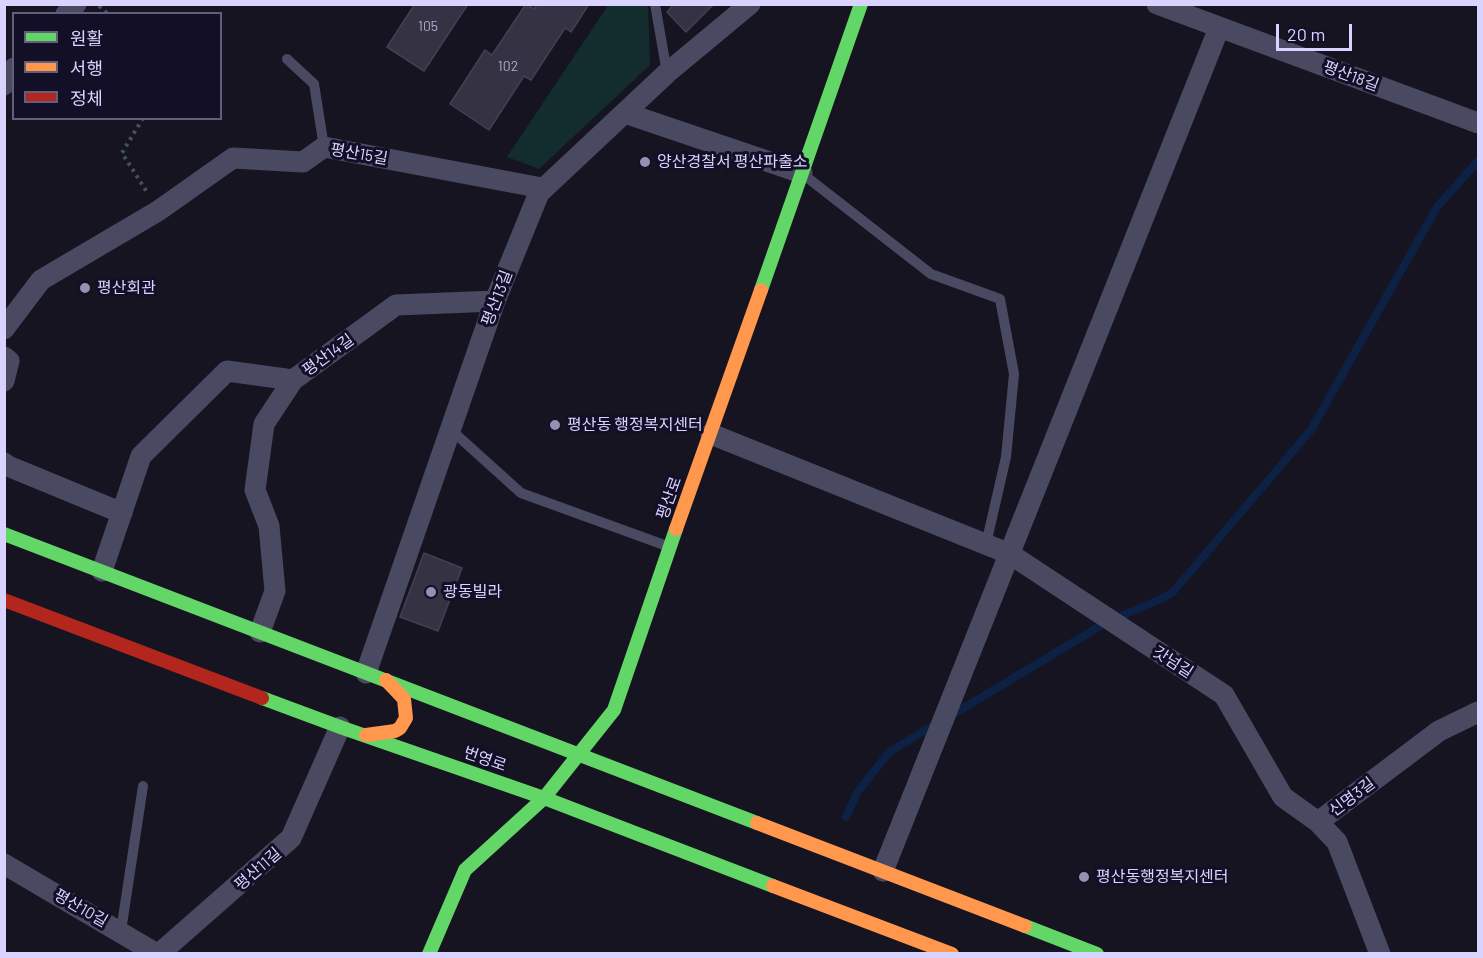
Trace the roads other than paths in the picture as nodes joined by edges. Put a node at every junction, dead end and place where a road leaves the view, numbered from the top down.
1 (655, 4) edge
2 (750, 4) edge
3 (861, 4) edge
4 (1156, 4) edge
5 (1220, 28) junction
6 (287, 59) dead end
7 (12, 71) edge
8 (667, 73) junction
9 (4, 85) edge
10 (625, 113) junction
11 (1479, 123) edge
12 (324, 147) junction
13 (802, 173) junction
14 (542, 188) junction
15 (495, 302) junction
16 (4, 329) edge
17 (4, 357) edge
18 (293, 380) junction
19 (4, 381) edge
20 (450, 429) junction
21 (711, 434) junction
22 (4, 464) edge
23 (122, 513) junction
24 (4, 534) edge
25 (986, 544) junction
26 (669, 547) junction
27 (1010, 554) junction
28 (102, 571) junction
29 (4, 600) edge
30 (260, 632) junction
31 (376, 676) junction
32 (1479, 712) edge
33 (340, 727) junction
34 (366, 735) junction
35 (580, 754) junction
36 (143, 786) dead end
37 (544, 798) junction
38 (1318, 822) junction
39 (4, 864) edge
40 (883, 871) junction
41 (121, 931) junction
42 (158, 954) edge
43 (429, 954) edge
44 (952, 954) edge
45 (1097, 954) edge
46 (1380, 954) edge

1 - 8 lane
2 - 8 street, 평산13길
3 - 13 main road, 평산로
4 - 5 street, 평산18길
5 - 11 street, 평산18길
5 - 27 street
6 - 12 lane
7 - 9 street
8 - 10 street, 평산13길
10 - 13 street
10 - 14 street, 평산13길
12 - 14 street, 평산15길
12 - 16 street, 평산15길
13 - 21 main road, 평산로
13 - 25 lane
14 - 15 street, 평산13길
15 - 18 street, 평산14길
15 - 20 street, 평산13길
17 - 19 street
18 - 23 street, 평산14길
18 - 30 street
20 - 26 lane
20 - 31 street, 평산13길
21 - 25 street, 갓넘길
21 - 26 main road, 평산로
22 - 23 street
23 - 28 street, 평산14길
24 - 28 main road
25 - 27 street, 갓넘길
26 - 35 main road, 평산로
27 - 38 street, 갓넘길
27 - 40 street
28 - 30 main road
29 - 33 main road, 번영로
30 - 31 main road
31 - 34 main road
31 - 35 main road
32 - 38 street, 신명3길
33 - 34 main road, 번영로
33 - 42 street, 평산11길
34 - 37 main road, 번영로
35 - 37 main road, 평산로
35 - 40 main road
36 - 41 lane
37 - 43 main road, 평산로
37 - 44 main road, 번영로
38 - 46 street, 신명3길
39 - 41 street, 평산10길
40 - 45 main road
41 - 42 street, 평산10길

